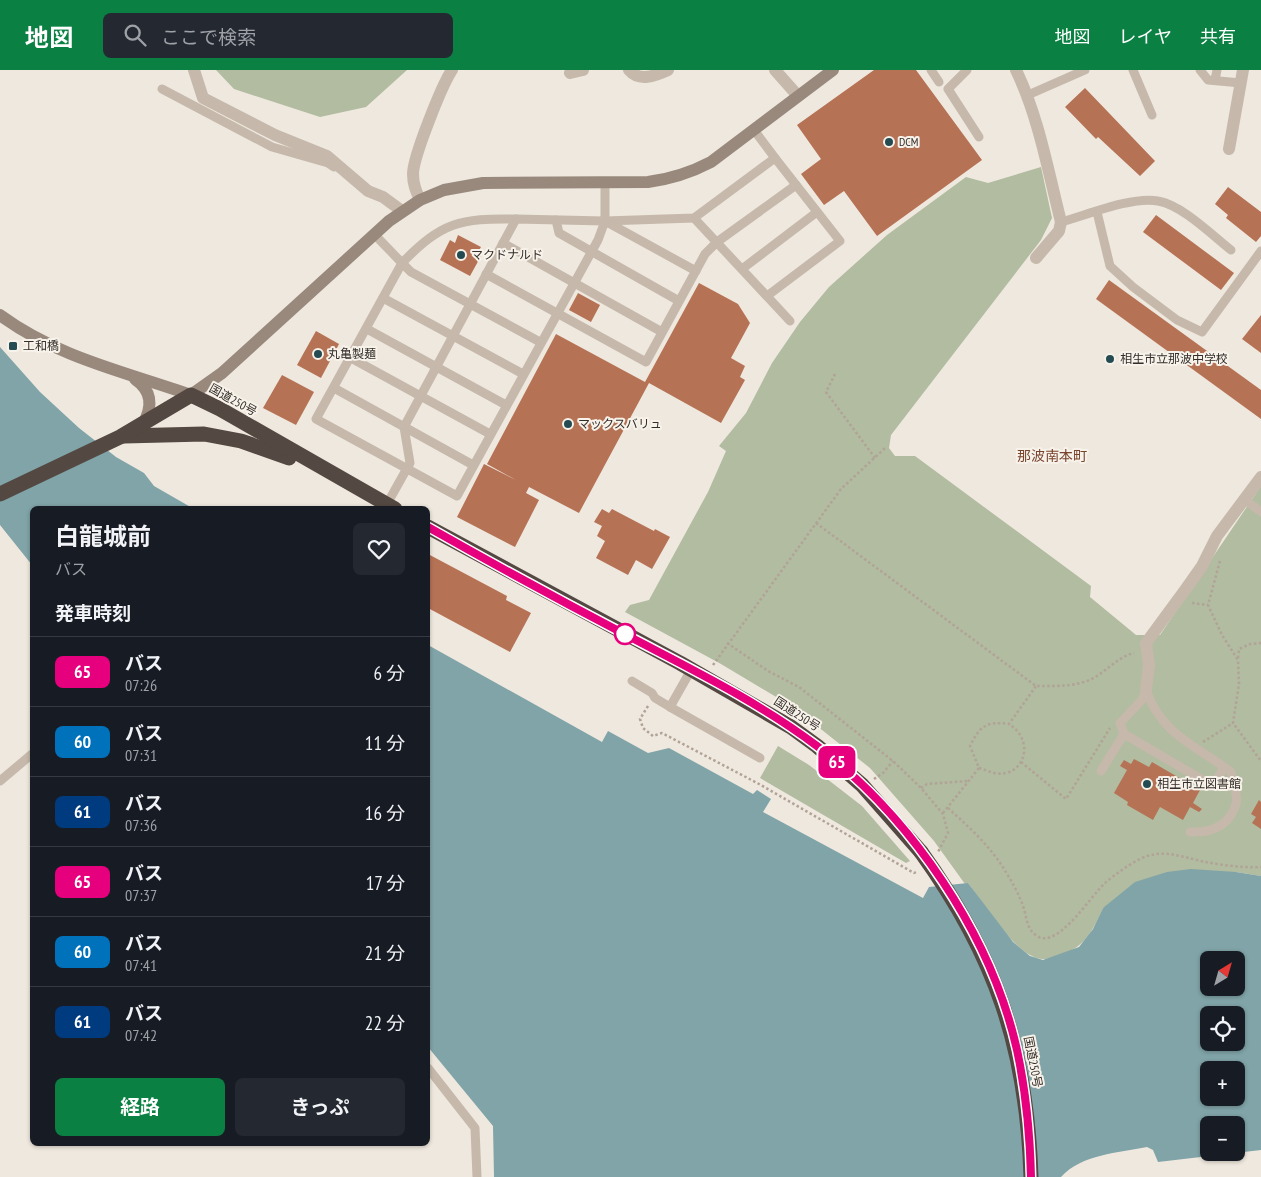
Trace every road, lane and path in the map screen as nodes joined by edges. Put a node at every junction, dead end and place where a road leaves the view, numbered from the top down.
1 (194, 70) edge
2 (452, 70) edge
3 (583, 70) edge
4 (629, 70) edge
5 (668, 70) edge
6 (775, 70) edge
7 (833, 70) edge
8 (931, 70) edge
9 (967, 70) edge
10 (1016, 70) edge
11 (1085, 70) edge
12 (1133, 70) edge
13 (1200, 70) edge
14 (1217, 70) edge
15 (1243, 70) edge
16 (570, 73) dead end
17 (1215, 80) junction
18 (939, 82) dead end
19 (1240, 83) junction
20 (162, 89) dead end
21 (1028, 95) junction
22 (798, 96) junction
23 (1152, 114) dead end
24 (754, 130) junction
25 (979, 137) dead end
26 (1229, 149) dead end
27 (775, 158) junction
28 (354, 180) junction
29 (605, 183) junction
30 (796, 185) junction
31 (420, 200) junction
32 (402, 211) junction
33 (818, 212) junction
34 (1098, 212) junction
35 (694, 218) junction
36 (516, 219) junction
37 (556, 220) junction
38 (606, 221) junction
39 (1062, 222) junction
40 (374, 234) junction
41 (717, 242) junction
42 (503, 243) junction
43 (1231, 250) dead end
44 (1261, 251) edge
45 (591, 252) junction
46 (1036, 258) dead end
47 (402, 263) junction
48 (742, 269) junction
49 (696, 271) junction
50 (486, 274) junction
51 (573, 283) junction
52 (768, 296) junction
53 (383, 298) junction
54 (679, 301) junction
55 (470, 305) junction
56 (556, 313) junction
57 (0, 315) edge
58 (790, 321) dead end
59 (367, 329) junction
60 (662, 332) junction
61 (453, 335) junction
62 (540, 342) junction
63 (351, 358) junction
64 (437, 366) junction
65 (523, 374) junction
66 (835, 374) dead end
67 (131, 375) junction
68 (334, 388) junction
69 (191, 395) junction
70 (421, 396) junction
71 (506, 405) junction
72 (143, 424) junction
73 (404, 427) junction
74 (490, 434) junction
75 (120, 437) junction
76 (885, 448) dead end
77 (875, 458) junction
78 (474, 465) junction
79 (320, 467) junction
80 (407, 470) junction
81 (1261, 477) edge
82 (0, 494) edge
83 (1244, 499) junction
84 (389, 506) edge
85 (391, 506) edge
86 (1261, 512) edge
87 (816, 523) junction
88 (430, 528) edge
89 (1221, 558) dead end
90 (1261, 643) edge
91 (1148, 654) junction
92 (1238, 660) junction
93 (712, 666) dead end
94 (691, 670) junction
95 (632, 681) dead end
96 (1036, 686) junction
97 (1146, 690) junction
98 (655, 698) junction
99 (670, 708) junction
100 (1120, 723) junction
101 (1233, 723) junction
102 (1009, 724) junction
103 (643, 728) dead end
104 (1124, 734) junction
105 (1197, 748) junction
106 (30, 756) edge
107 (760, 758) dead end
108 (893, 761) dead end
109 (1261, 761) edge
110 (1021, 762) junction
111 (1224, 767) junction
112 (979, 768) junction
113 (1101, 771) dead end
114 (874, 779) dead end
115 (0, 781) edge
116 (968, 781) junction
117 (921, 788) dead end
118 (948, 808) junction
119 (943, 814) dead end
120 (1190, 832) dead end
121 (1261, 867) edge
122 (430, 1070) edge
123 (477, 1177) edge
124 (1031, 1177) edge

1 - 28 street
2 - 31 street
3 - 16 street
4 - 5 street
6 - 22 street
7 - 22 street
8 - 18 lane
9 - 25 lane
10 - 21 street
11 - 21 lane
12 - 23 lane
13 - 17 lane
14 - 17 lane
15 - 19 street
17 - 19 lane
19 - 26 street
20 - 28 lane
21 - 39 street
22 - 24 street
24 - 27 lane
24 - 29 street
27 - 30 lane
27 - 35 lane
28 - 32 street
29 - 31 street
29 - 38 lane
30 - 33 lane
30 - 41 lane
31 - 32 street
32 - 40 street
33 - 48 lane
33 - 52 lane
34 - 39 lane
34 - 43 lane
34 - 44 lane
35 - 38 lane
35 - 41 lane
36 - 37 lane
36 - 42 lane
36 - 47 lane
37 - 38 lane
37 - 45 lane
38 - 45 lane
38 - 49 lane
39 - 46 street
40 - 47 lane
40 - 69 street
41 - 48 lane
41 - 49 lane
42 - 50 lane
42 - 51 lane
45 - 51 lane
45 - 54 lane
47 - 53 lane
47 - 55 lane
48 - 52 lane
49 - 54 lane
50 - 55 lane
50 - 56 lane
51 - 56 lane
51 - 60 lane
52 - 58 lane
53 - 59 lane
53 - 61 lane
54 - 60 lane
55 - 61 lane
55 - 62 lane
56 - 60 lane
56 - 62 lane
57 - 67 street
59 - 63 lane
59 - 64 lane
61 - 64 lane
61 - 65 lane
62 - 65 lane
63 - 68 lane
63 - 70 lane
64 - 70 lane
64 - 71 lane
65 - 71 lane
66 - 77 path
67 - 69 street
67 - 72 street
68 - 73 lane
68 - 80 lane
69 - 72 highway, 国道250号
69 - 79 highway, 国道250号
70 - 73 lane
70 - 74 lane
71 - 74 lane
72 - 75 highway, 国道250号
73 - 78 lane
73 - 80 lane
74 - 78 lane
75 - 79 highway
75 - 82 highway, 国道250号
76 - 77 path
77 - 87 path
78 - 80 lane
79 - 84 highway, 国道250号
80 - 85 lane
81 - 83 street
83 - 86 lane
83 - 91 street
87 - 93 path
87 - 96 path
88 - 94 highway, 国道250号
89 - 92 path
90 - 92 path
91 - 96 path
91 - 97 street
92 - 101 path
94 - 99 lane
94 - 124 highway, 国道250号, bridge
95 - 98 lane
96 - 102 path
97 - 100 lane
97 - 105 lane
98 - 99 lane
98 - 103 path
99 - 107 lane
100 - 104 lane
100 - 110 path
101 - 105 path
101 - 109 path
102 - 110 path
102 - 112 path
104 - 111 lane
104 - 113 lane
105 - 111 lane
106 - 115 lane
108 - 114 path
110 - 112 path
111 - 120 lane
112 - 116 path
116 - 117 path
116 - 118 path
118 - 119 path
118 - 121 path
122 - 123 lane

